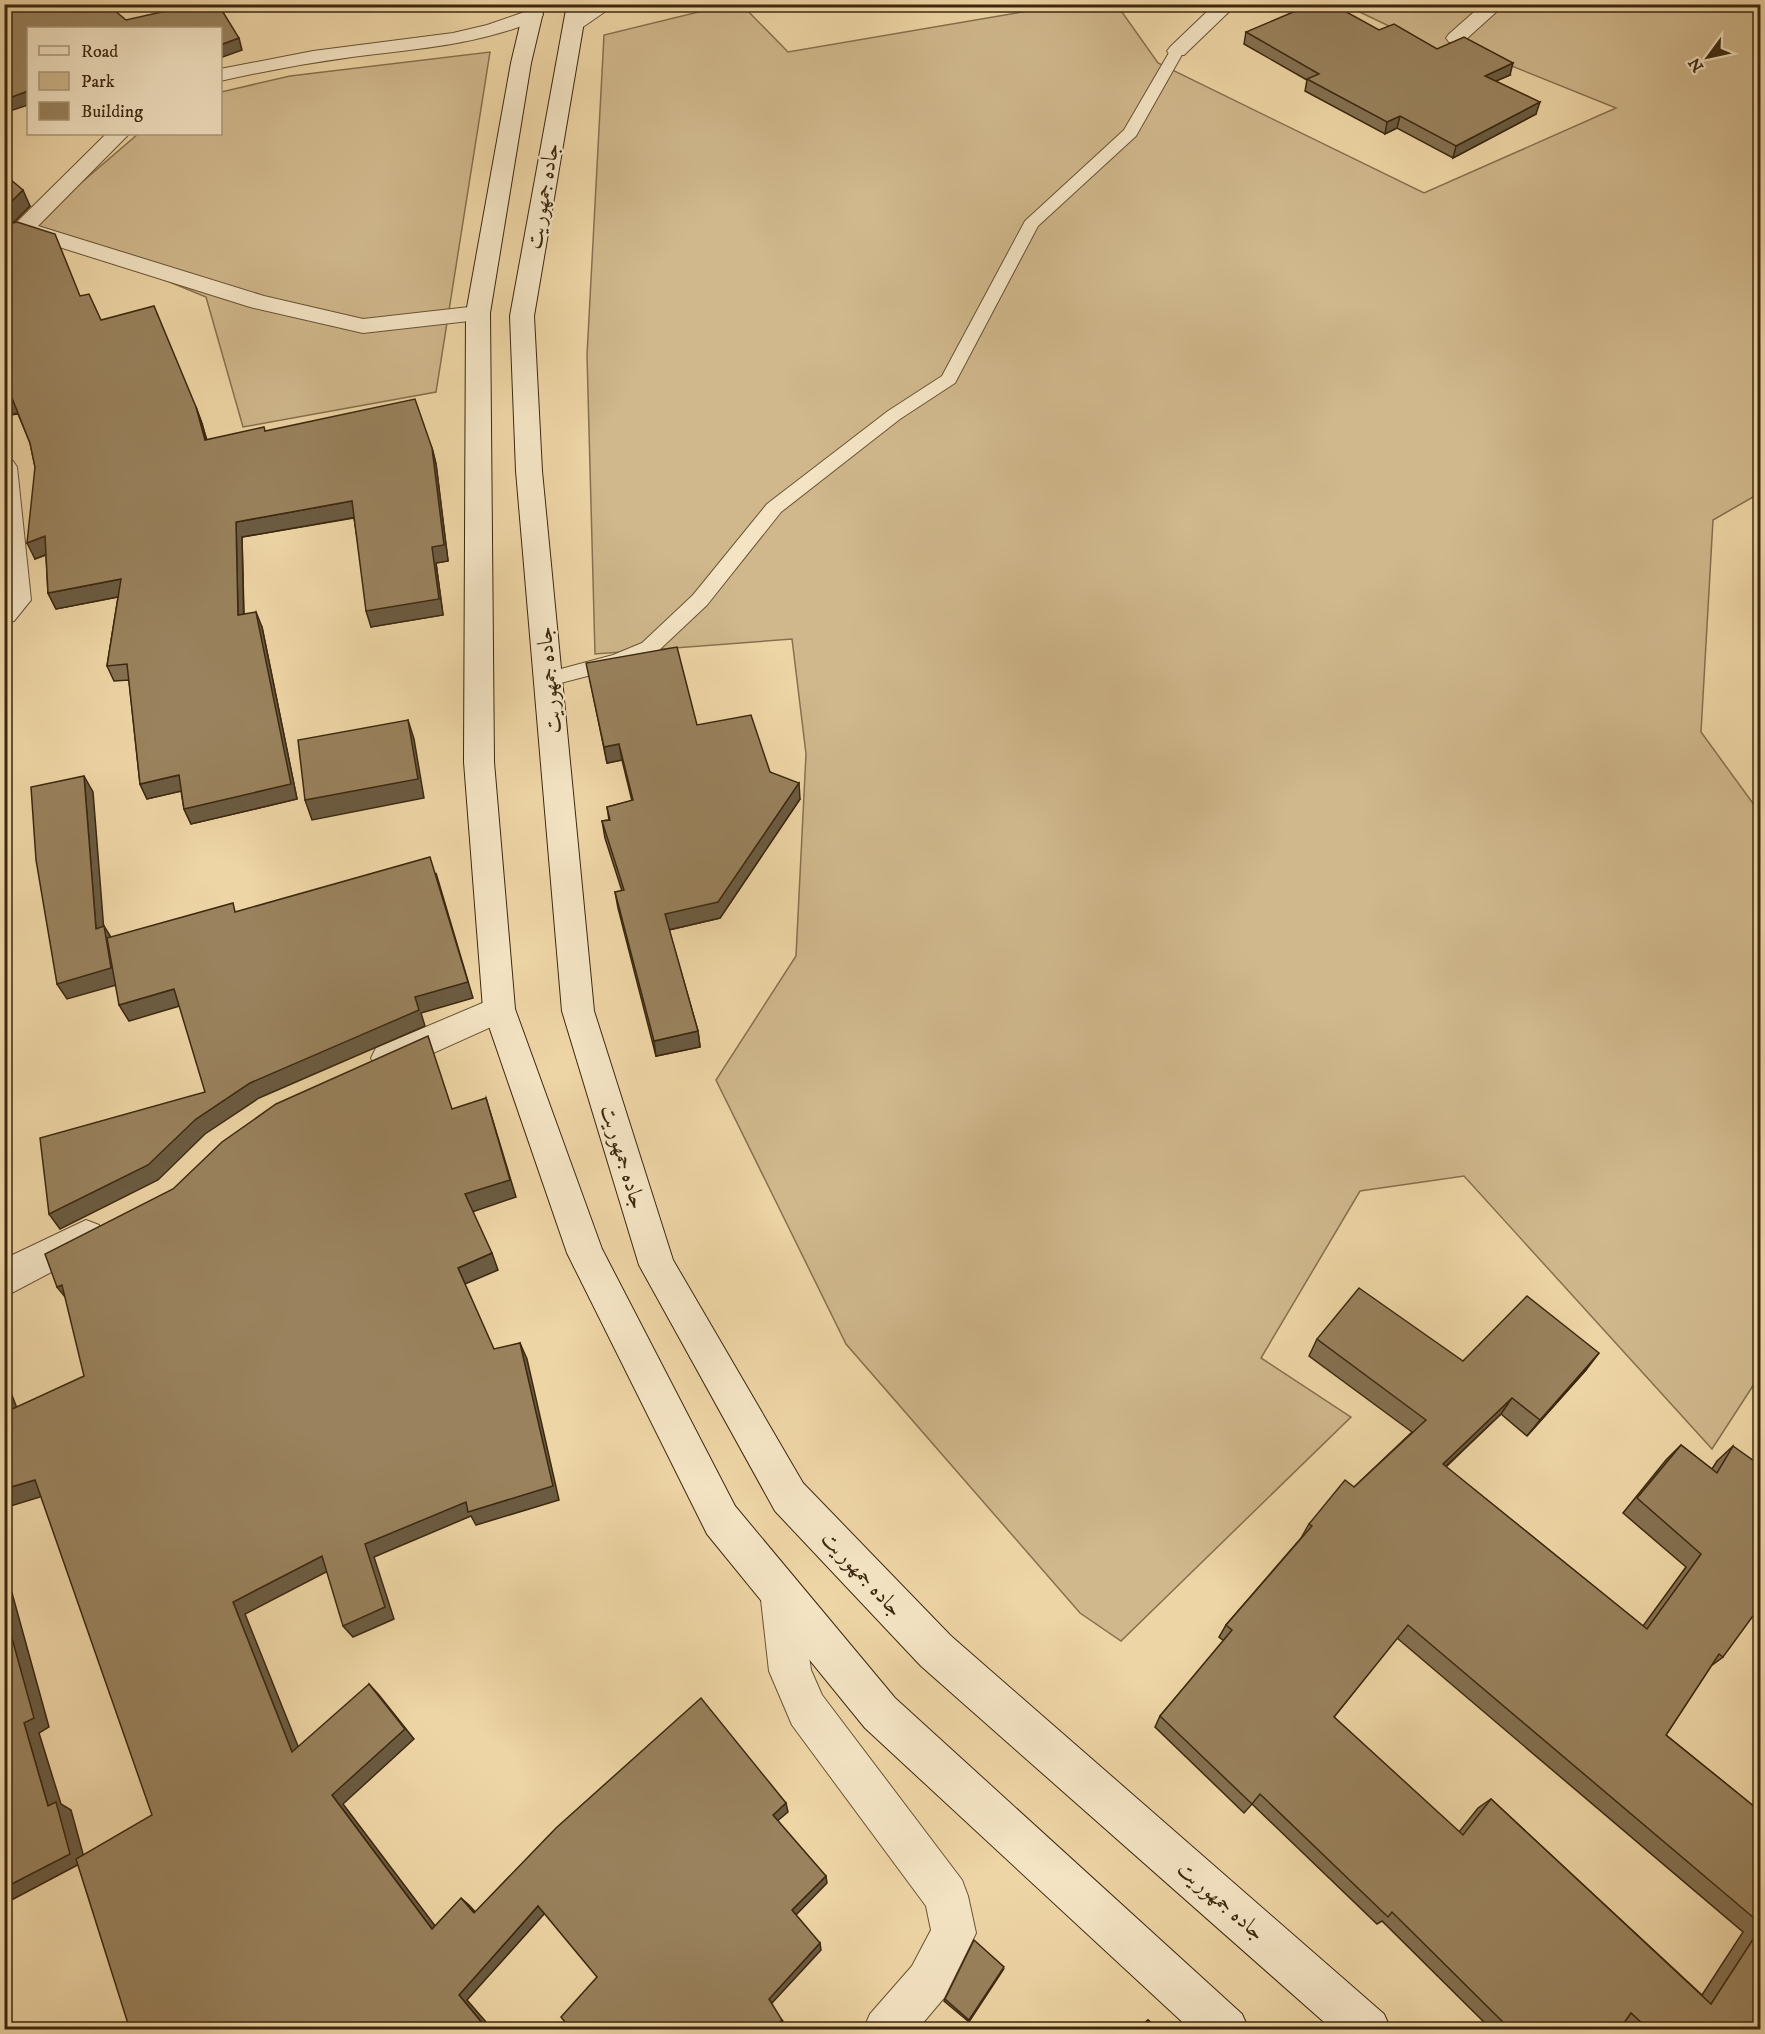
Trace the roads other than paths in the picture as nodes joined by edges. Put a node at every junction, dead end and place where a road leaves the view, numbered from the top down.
1 (606, 4) edge
2 (1245, 4) edge
3 (1496, 4) edge
4 (1222, 8) edge
5 (534, 10) edge
6 (575, 15) edge
7 (1456, 38) edge
8 (1177, 51) joint
9 (222, 74) edge
10 (117, 135) edge
11 (14, 232) edge
12 (478, 313) junction
13 (4, 467) edge
14 (4, 614) edge
15 (549, 679) junction
16 (499, 1009) junction
17 (359, 1071) edge
18 (109, 1225) edge
19 (4, 1281) edge
20 (780, 1591) junction
21 (886, 2030) edge
22 (1226, 2030) edge
23 (1368, 2030) edge

1 - 6 main road
2 - 4 main road
3 - 7 main road
4 - 8 main road
5 - 9 main road
5 - 12 main road, جاده جمهوریت
6 - 15 main road, جاده جمهوریت
8 - 15 lane
10 - 11 main road
11 - 12 main road
12 - 16 main road, جاده جمهوریت
13 - 14 main road
15 - 23 main road, جاده جمهوریت
16 - 17 main road
16 - 20 main road, جاده جمهوریت
18 - 19 main road
20 - 21 main road
20 - 22 main road, جاده جمهوریت

